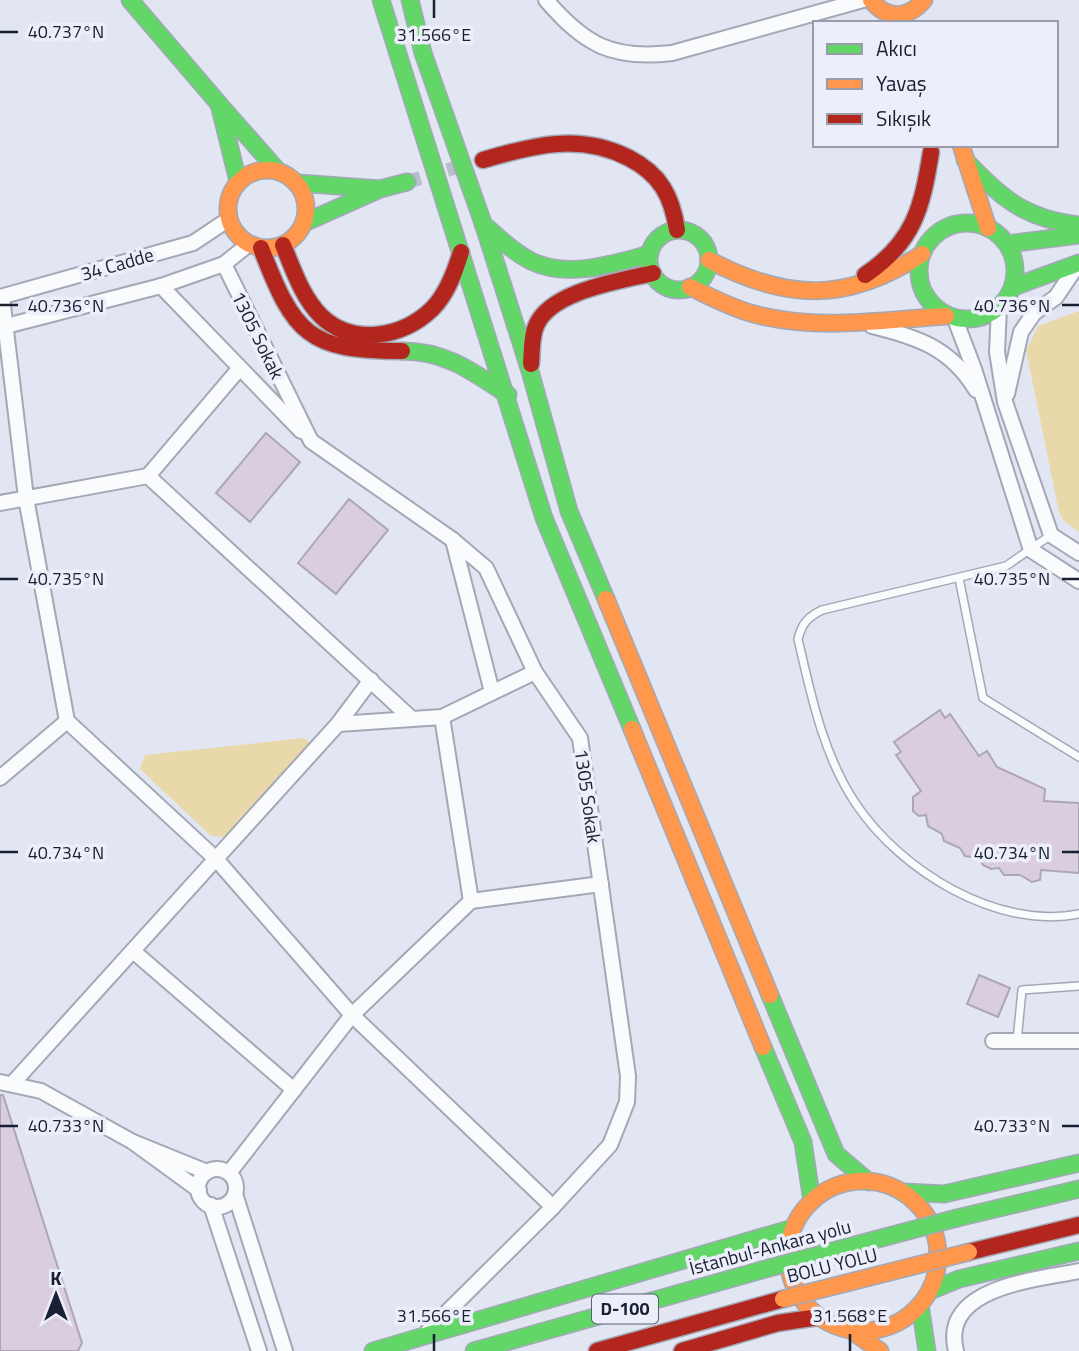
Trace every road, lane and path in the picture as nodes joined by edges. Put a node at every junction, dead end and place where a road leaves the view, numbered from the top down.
1 (130, 0) edge
2 (381, 0) edge
3 (410, 0) edge
4 (546, 0) edge
5 (863, 0) edge
6 (871, 0) edge
7 (923, 1) edge
8 (893, 19) edge
9 (928, 21) edge
10 (219, 104) junction
11 (930, 149) edge
12 (963, 153) edge
13 (482, 160) tunnel mouth
14 (278, 171) junction
15 (238, 181) junction
16 (407, 182) tunnel mouth
17 (298, 183) junction
18 (380, 190) junction
19 (229, 219) junction
20 (304, 223) junction
21 (483, 223) junction
22 (1079, 225) edge
23 (988, 228) junction
24 (677, 230) junction
25 (935, 235) junction
26 (1079, 235) edge
27 (1007, 244) junction
28 (283, 245) junction
29 (255, 246) junction
30 (461, 252) junction
31 (650, 254) junction
32 (922, 254) junction
33 (709, 260) junction
34 (1079, 263) edge
35 (224, 264) junction
36 (653, 274) junction
37 (161, 286) junction
38 (690, 287) junction
39 (1013, 287) junction
40 (844, 290) junction
41 (1, 297) edge
42 (999, 308) junction
43 (951, 317) junction
44 (847, 320) junction
45 (6, 326) junction
46 (239, 369) junction
47 (530, 371) junction
48 (508, 395) junction
49 (1005, 402) junction
50 (985, 406) junction
51 (311, 440) junction
52 (148, 476) junction
53 (26, 498) junction
54 (0, 503) edge
55 (1051, 536) junction
56 (453, 540) junction
57 (1031, 550) junction
58 (1079, 553) edge
59 (959, 578) junction
60 (1079, 581) edge
61 (535, 672) junction
62 (371, 680) junction
63 (492, 692) junction
64 (442, 717) junction
65 (412, 719) junction
66 (67, 721) junction
67 (338, 724) junction
68 (1079, 757) edge
69 (8, 765) edge
70 (0, 778) edge
71 (216, 859) junction
72 (601, 884) junction
73 (471, 901) junction
74 (1079, 914) edge
75 (133, 951) junction
76 (1079, 986) edge
77 (352, 1015) junction
78 (993, 1041) dead end
79 (1017, 1041) junction
80 (1079, 1041) edge
81 (6, 1083) edge
82 (294, 1090) junction
83 (133, 1142) junction
84 (1079, 1163) edge
85 (207, 1172) junction
86 (229, 1173) junction
87 (869, 1182) junction
88 (1079, 1189) edge
89 (199, 1190) junction
90 (902, 1192) junction
91 (235, 1194) junction
92 (812, 1201) junction
93 (211, 1205) junction
94 (553, 1208) junction
95 (1079, 1225) edge
96 (793, 1228) junction
97 (1079, 1251) edge
98 (1079, 1271) edge
99 (930, 1291) junction
100 (920, 1305) junction
101 (819, 1317) junction
102 (852, 1331) junction
103 (252, 1332) junction
104 (422, 1336) junction
105 (247, 1351) edge
106 (259, 1351) edge
107 (285, 1351) edge
108 (373, 1351) edge
109 (474, 1351) edge
110 (597, 1351) edge
111 (682, 1351) edge
112 (880, 1351) edge
113 (928, 1351) edge
114 (956, 1351) edge

1 - 10 main road
2 - 30 main road
3 - 21 main road
4 - 5 street
6 - 8 main road
7 - 8 main road
7 - 9 main road
10 - 14 main road
10 - 15 main road
11 - 25 main road
11 - 40 main road
12 - 22 main road
12 - 23 main road
13 - 24 main road
14 - 15 main road
14 - 17 main road
15 - 19 main road
16 - 18 main road
17 - 18 main road
17 - 20 main road
18 - 20 main road
19 - 29 main road
19 - 41 street, 34 Cadde
20 - 28 main road
21 - 31 main road
21 - 47 main road
23 - 25 main road
23 - 27 main road
24 - 31 main road
24 - 33 main road
25 - 32 main road
26 - 27 main road
27 - 39 main road
28 - 29 main road
28 - 30 main road
29 - 35 street
29 - 48 main road
30 - 48 main road
31 - 36 main road
32 - 40 main road
32 - 43 main road
33 - 38 main road
33 - 40 main road
34 - 39 main road
34 - 49 street
35 - 37 street
35 - 51 street, 1305 Sokak
36 - 38 main road
36 - 47 main road
37 - 45 street
37 - 46 street
38 - 44 main road
39 - 42 main road
41 - 45 street
42 - 43 main road
42 - 49 street
43 - 44 main road
43 - 50 street
44 - 50 street
45 - 53 street
46 - 51 street
46 - 52 street
47 - 87 main road
48 - 92 main road
49 - 55 street
50 - 57 street
51 - 56 street, 1305 Sokak
52 - 53 street
52 - 62 street
53 - 54 street
53 - 66 street
55 - 57 lane
55 - 58 street
56 - 61 street, 1305 Sokak
56 - 63 street
57 - 59 lane
57 - 60 street
59 - 68 lane
59 - 74 lane
61 - 63 street
61 - 72 street, 1305 Sokak
62 - 65 street
62 - 67 street
63 - 64 street
64 - 65 street
64 - 73 street
65 - 67 street
66 - 69 street
66 - 71 street
67 - 71 street
69 - 70 street
71 - 75 street
71 - 77 street
72 - 73 street
72 - 94 street, 1305 Sokak
73 - 77 street
75 - 81 street
75 - 82 street
76 - 79 lane
77 - 82 street
77 - 94 street
78 - 79 street
79 - 80 street
81 - 83 street
82 - 86 street
83 - 85 street
83 - 89 street
84 - 90 main road
85 - 86 street
85 - 89 street
86 - 91 street
87 - 90 main road
87 - 92 main road
88 - 109 main road, İstanbul-Ankara yolu / D-100, bridge
89 - 93 street
90 - 99 main road
91 - 93 street
91 - 107 street
92 - 96 main road
93 - 103 street
94 - 104 street, 1305 Sokak
95 - 110 main road, BOLU YOLU / D-100, bridge
96 - 101 main road
96 - 104 main road
97 - 99 main road
98 - 114 street
99 - 100 main road
100 - 102 main road
100 - 113 main road
101 - 102 main road
101 - 111 main road
102 - 112 main road
103 - 105 street
103 - 106 street
104 - 108 main road

